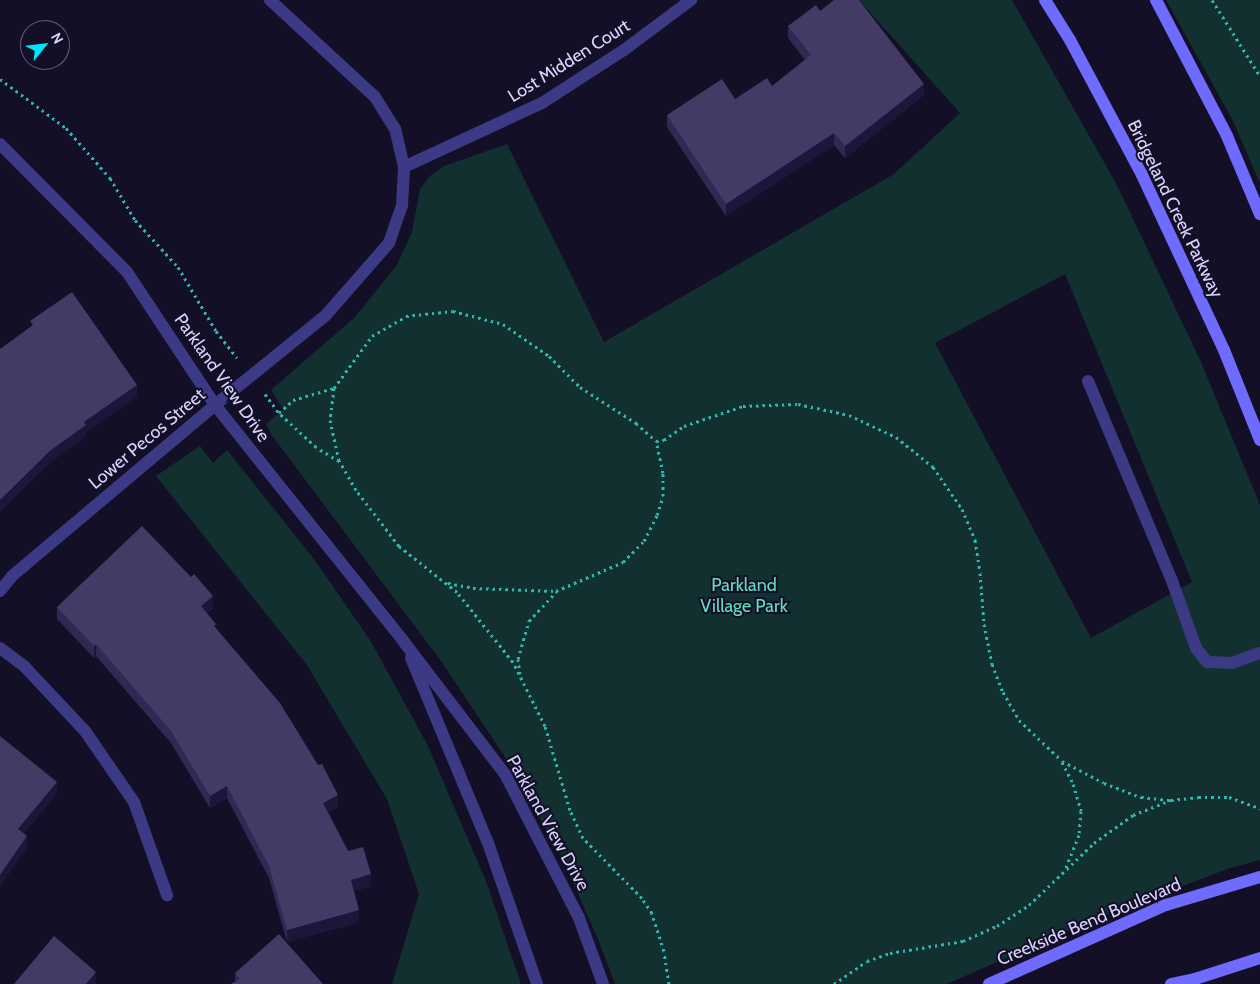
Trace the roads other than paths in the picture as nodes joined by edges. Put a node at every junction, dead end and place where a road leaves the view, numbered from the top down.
1 (270, 0) edge
2 (691, 0) edge
3 (1045, 0) edge
4 (1156, 0) edge
5 (0, 144) edge
6 (404, 167) junction
7 (1260, 214) edge
8 (1088, 381) dead end
9 (214, 405) junction
10 (1260, 440) edge
11 (0, 591) edge
12 (404, 642) junction
13 (0, 648) edge
14 (1260, 653) edge
15 (1260, 877) edge
16 (167, 895) dead end
17 (1260, 958) edge
18 (538, 984) edge
19 (603, 984) edge
20 (989, 984) edge
21 (1171, 984) edge

1 - 6 street, Lower Pecos Street
2 - 6 street, Lost Midden Court
3 - 10 main road, Bridgeland Creek Parkway
4 - 7 main road
5 - 9 street, Parkland View Drive
6 - 9 street, Lower Pecos Street
8 - 14 street
9 - 11 street, Lower Pecos Street
9 - 12 street, Parkland View Drive
12 - 18 street, Parkland View Drive
12 - 19 street, Parkland View Drive
13 - 16 street
15 - 20 main road, Creekside Bend Boulevard
17 - 21 main road

